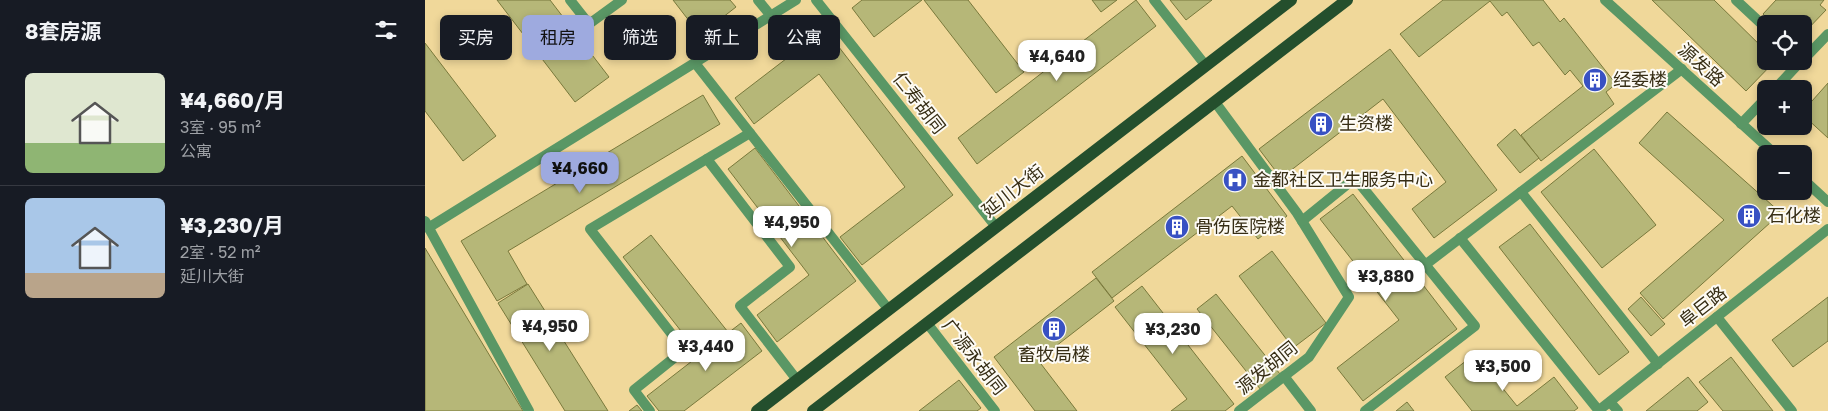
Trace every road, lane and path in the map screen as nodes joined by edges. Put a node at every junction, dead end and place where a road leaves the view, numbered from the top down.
1 (570, 0) edge
2 (622, 0) edge
3 (759, 0) edge
4 (796, 0) edge
5 (816, 0) edge
6 (1154, 0) edge
7 (1291, 0) edge
8 (1347, 0) edge
9 (1605, 0) edge
10 (1736, 0) edge
11 (770, 15) edge
12 (773, 15) edge
13 (768, 18) edge
14 (1757, 20) edge
15 (1828, 34) edge
16 (1812, 51) edge
17 (695, 63) junction
18 (1206, 66) junction
19 (1682, 69) junction
20 (1793, 70) edge
21 (1784, 80) edge
22 (1215, 102) junction
23 (1757, 107) edge
24 (1741, 124) junction
25 (750, 133) junction
26 (1765, 145) edge
27 (707, 159) junction
28 (1812, 187) edge
29 (1521, 192) junction
30 (1828, 202) edge
31 (1302, 221) junction
32 (426, 224) edge
33 (996, 227) junction
34 (1828, 229) edge
35 (1460, 238) junction
36 (1425, 265) junction
37 (889, 310) junction
38 (1717, 317) junction
39 (927, 323) junction
40 (1658, 364) junction
41 (1284, 376) junction
42 (797, 380) junction
43 (1610, 402) junction
44 (529, 411) edge
45 (651, 411) edge
46 (757, 411) edge
47 (813, 411) edge
48 (995, 411) edge
49 (1239, 411) edge
50 (1311, 411) edge
51 (1365, 411) edge
52 (1598, 411) edge
53 (1618, 411) edge
54 (1792, 411) edge

1 - 2 street
3 - 11 street
4 - 12 street
5 - 33 street, 仁寿胡同
6 - 18 street
7 - 18 main road, 延川大街
8 - 22 main road
9 - 19 street, 源发路
10 - 14 street
13 - 17 street
15 - 16 street
17 - 25 street
17 - 32 street
18 - 33 main road, 延川大街
19 - 24 street, 源发路
19 - 29 street
20 - 21 street
22 - 31 street, 源发胡同
22 - 39 main road
23 - 24 street
24 - 26 street, 源发路
25 - 27 street
25 - 37 street
27 - 42 street
27 - 45 street
28 - 30 street
29 - 35 street
29 - 40 street
31 - 36 street
31 - 41 street, 源发胡同
32 - 44 street
33 - 37 main road, 延川大街
34 - 38 street, 阜巨路
35 - 36 street
35 - 52 street
36 - 51 street
37 - 42 main road, 延川大街
38 - 40 street, 阜巨路
38 - 54 street
39 - 47 main road
39 - 48 street, 广源永胡同
40 - 43 street, 阜巨路
41 - 49 street, 源发胡同
41 - 50 street
42 - 46 main road, 延川大街
43 - 52 street, 阜巨路
43 - 53 street

